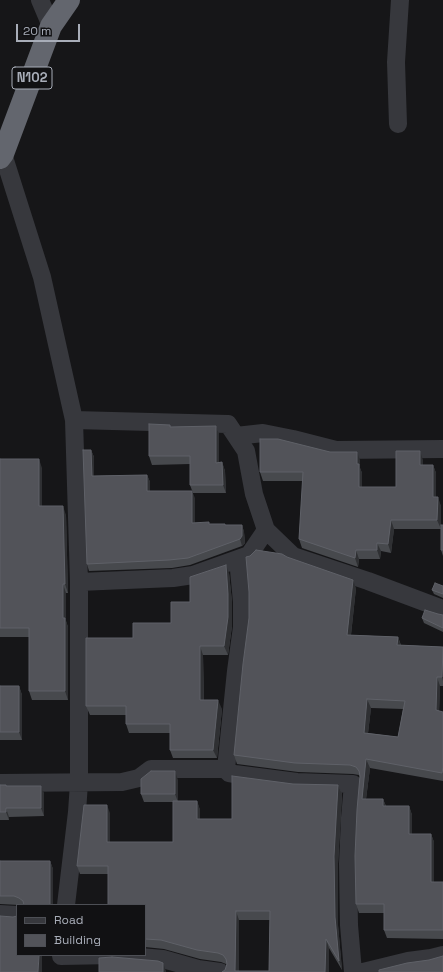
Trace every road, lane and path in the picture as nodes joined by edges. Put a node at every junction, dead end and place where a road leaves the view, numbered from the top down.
1 (40, 0) edge
2 (69, 0) edge
3 (400, 0) edge
4 (51, 26) junction
5 (398, 124) dead end
6 (1, 156) edge
7 (74, 420) junction
8 (236, 436) junction
9 (443, 449) edge
10 (266, 530) junction
11 (238, 559) junction
12 (79, 582) junction
13 (443, 609) edge
14 (226, 769) junction
15 (0, 783) edge
16 (79, 783) junction
17 (66, 904) edge
18 (0, 914) edge
19 (16, 915) edge
20 (105, 956) edge
21 (128, 956) edge
22 (443, 956) edge
23 (60, 961) edge
24 (220, 972) edge
25 (353, 972) edge
26 (363, 972) edge

1 - 4 street
2 - 4 highway, N102
3 - 5 street
4 - 6 highway, N102
6 - 7 street
7 - 8 street
7 - 12 street
8 - 9 street
8 - 10 street
10 - 11 street
10 - 13 street
11 - 12 street
11 - 14 street
12 - 16 street
14 - 16 street
14 - 25 street
15 - 16 street
16 - 17 street
18 - 19 street
20 - 23 street
21 - 24 street
22 - 26 street

